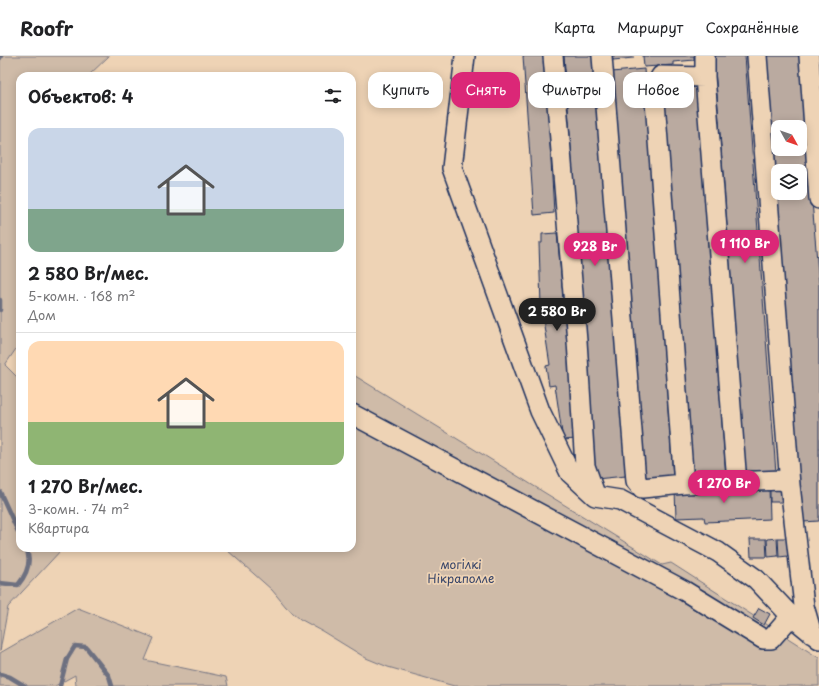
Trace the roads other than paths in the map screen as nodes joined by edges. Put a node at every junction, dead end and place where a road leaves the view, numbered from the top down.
1 (465, 56) edge
2 (553, 56) edge
3 (602, 56) edge
4 (705, 56) edge
5 (757, 56) edge
6 (809, 56) edge
7 (705, 77) junction
8 (819, 199) edge
9 (356, 416) edge
10 (636, 481) junction
11 (736, 483) junction
12 (684, 484) junction
13 (790, 485) junction
14 (596, 496) junction
15 (620, 500) junction
16 (791, 616) junction
17 (816, 637) edge

1 - 14 lane
2 - 14 lane
3 - 10 lane
4 - 7 lane
5 - 13 lane
6 - 8 lane
7 - 11 lane
7 - 12 lane
9 - 16 lane
10 - 12 lane
10 - 15 lane
11 - 12 lane
11 - 13 lane
13 - 17 lane
14 - 15 lane
15 - 16 lane
16 - 17 lane

